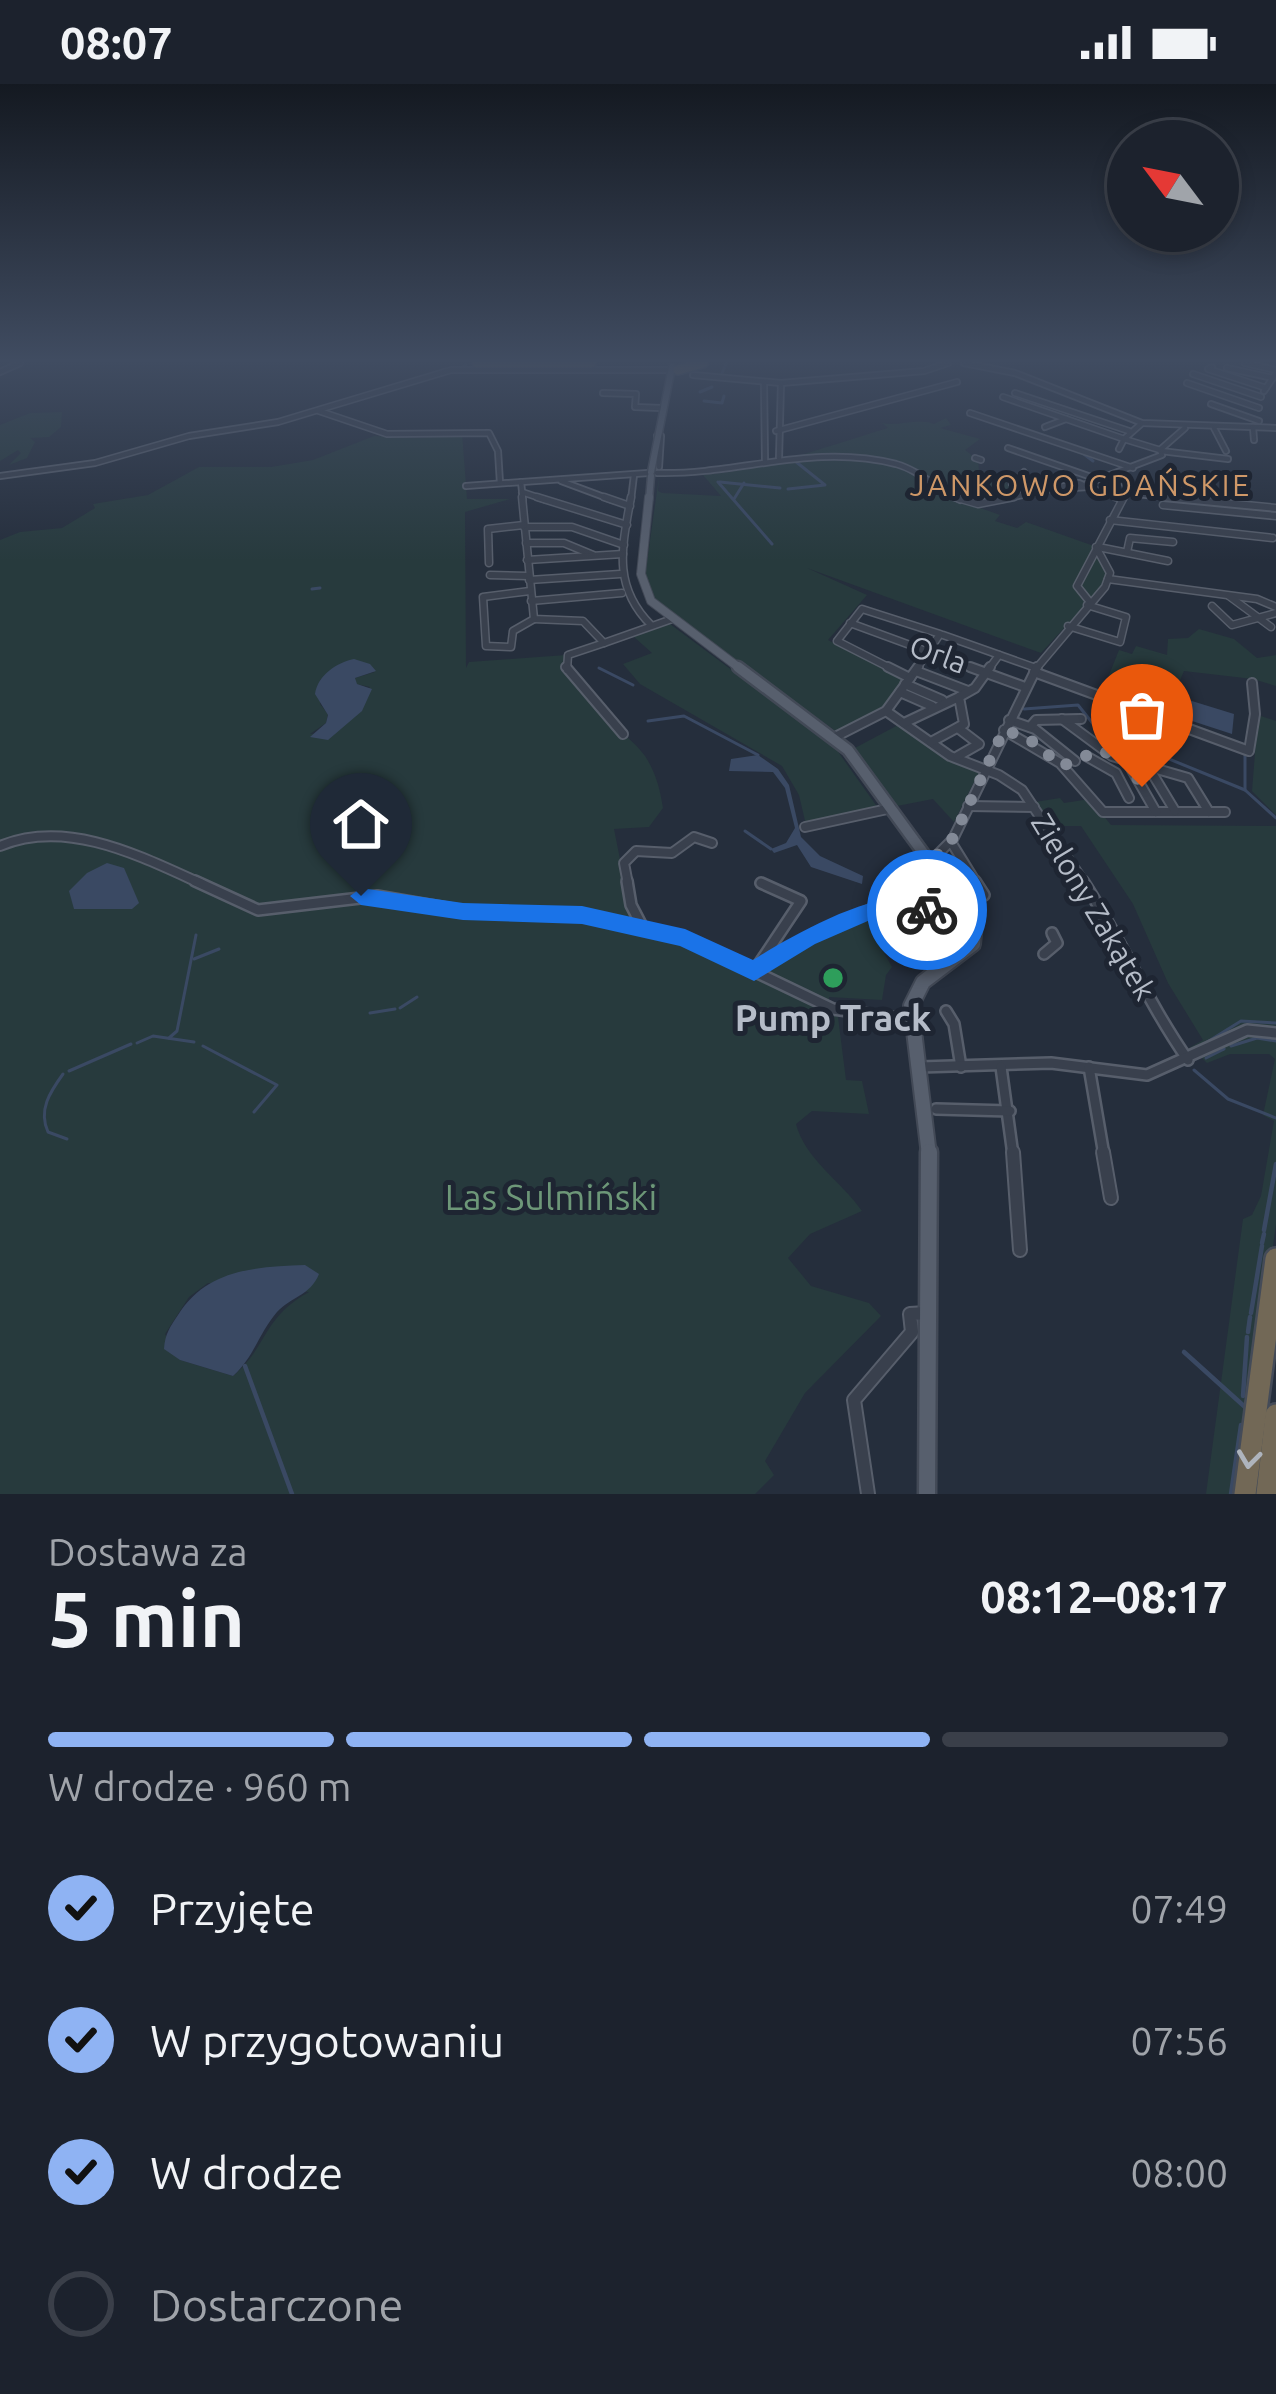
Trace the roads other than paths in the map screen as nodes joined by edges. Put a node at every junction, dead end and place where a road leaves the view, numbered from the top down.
1 (236, 429) edge
2 (363, 429) edge
3 (658, 429) edge
4 (765, 429) edge
5 (784, 429) edge
6 (1017, 429) edge
7 (1093, 429) edge
8 (1123, 429) edge
9 (1133, 429) edge
10 (1184, 429) edge
11 (1214, 429) edge
12 (1256, 429) edge
13 (776, 431) joint
14 (1130, 431) junction
15 (1085, 434) dead end
16 (1108, 434) junction
17 (1124, 439) junction
18 (1254, 440) dead end
19 (1008, 448) dead end
20 (1119, 449) dead end
21 (1161, 451) junction
22 (1176, 452) junction
23 (779, 458) junction
24 (765, 461) junction
25 (1186, 465) dead end
26 (1133, 468) junction
27 (1024, 472) dead end
28 (652, 473) junction
29 (1119, 475) junction
30 (0, 476) edge
31 (1097, 479) junction
32 (560, 480) junction
33 (520, 482) junction
34 (500, 483) junction
35 (1086, 485) junction
36 (466, 486) dead end
37 (522, 492) junction
38 (1031, 494) junction
39 (595, 495) junction
40 (1124, 496) junction
41 (1163, 505) dead end
42 (630, 506) junction
43 (576, 507) junction
44 (1276, 512) edge
45 (1110, 520) junction
46 (628, 524) junction
47 (524, 526) junction
48 (1273, 538) edge
49 (1173, 542) dead end
50 (526, 543) junction
51 (1097, 547) junction
52 (624, 549) junction
53 (1127, 552) junction
54 (593, 555) junction
55 (527, 560) junction
56 (489, 563) dead end
57 (1165, 571) dead end
58 (620, 574) junction
59 (490, 575) dead end
60 (529, 578) junction
61 (1108, 579) junction
62 (622, 592) junction
63 (1228, 595) junction
64 (531, 596) junction
65 (1088, 603) junction
66 (1212, 606) dead end
67 (1276, 610) edge
68 (534, 619) junction
69 (672, 620) junction
70 (1260, 620) junction
71 (850, 623) junction
72 (652, 626) junction
73 (1068, 626) junction
74 (1271, 627) dead end
75 (942, 634) junction
76 (604, 643) junction
77 (929, 652) junction
78 (999, 655) junction
79 (1022, 663) junction
80 (1035, 670) junction
81 (986, 673) junction
82 (1011, 680) dead end
83 (908, 681) junction
84 (1252, 683) dead end
85 (1025, 687) junction
86 (970, 692) junction
87 (959, 698) junction
88 (944, 701) junction
89 (934, 706) junction
90 (886, 711) junction
91 (1062, 719) junction
92 (1081, 719) dead end
93 (904, 723) junction
94 (1007, 725) junction
95 (958, 728) junction
96 (1030, 728) junction
97 (623, 734) dead end
98 (833, 738) junction
99 (931, 742) junction
100 (1100, 750) junction
101 (958, 756) dead end
102 (1086, 756) junction
103 (1075, 761) junction
104 (1128, 762) junction
105 (1062, 766) junction
106 (1150, 768) junction
107 (984, 770) junction
108 (1129, 798) dead end
109 (968, 806) junction
110 (1035, 807) junction
111 (892, 808) junction
112 (1156, 812) junction
113 (1175, 812) junction
114 (1209, 812) junction
115 (1225, 812) dead end
116 (805, 826) dead end
117 (951, 842) junction
118 (712, 843) dead end
119 (0, 847) edge
120 (932, 860) junction
121 (761, 883) dead end
122 (984, 895) dead end
123 (967, 909) junction
124 (644, 929) junction
125 (1052, 933) dead end
126 (1044, 954) dead end
127 (754, 971) junction
128 (946, 1011) dead end
129 (911, 1020) junction
130 (1276, 1033) edge
131 (1189, 1060) junction
132 (919, 1067) junction
133 (961, 1067) junction
134 (1001, 1067) junction
135 (1089, 1067) junction
136 (936, 1109) dead end
137 (1010, 1111) junction
138 (1112, 1198) dead end
139 (1020, 1250) dead end
140 (1276, 1259) edge
141 (929, 1314) junction
142 (1276, 1415) edge
143 (868, 1494) edge
144 (927, 1494) edge
145 (1245, 1494) edge
146 (1267, 1494) edge

1 - 30 street
2 - 34 street
3 - 28 main road
4 - 24 street
5 - 13 street
6 - 26 street
7 - 16 street
8 - 14 street
9 - 14 street
10 - 21 street
11 - 22 street
12 - 18 street
13 - 23 street
14 - 17 street
15 - 16 street
16 - 17 street
17 - 20 street
17 - 21 street
19 - 31 street
21 - 22 street
21 - 26 street
22 - 25 street
23 - 24 street
23 - 38 street
24 - 28 street
26 - 29 street
27 - 38 street
28 - 32 street
28 - 42 street
28 - 69 main road
29 - 31 street
29 - 40 street
31 - 35 street
32 - 33 street
32 - 39 street
33 - 34 street
33 - 37 street
34 - 36 street
35 - 38 street
35 - 40 street
37 - 43 street
37 - 47 street
39 - 42 street
39 - 43 street
40 - 44 street
40 - 45 street
41 - 44 street
42 - 46 street
43 - 46 street
45 - 48 street
45 - 51 street
46 - 52 street
47 - 50 street
47 - 52 street
47 - 56 street
49 - 53 street
50 - 54 street
50 - 55 street
51 - 53 street
51 - 61 street
51 - 65 street
52 - 54 street
52 - 58 street
53 - 57 street
54 - 55 street
55 - 60 street
58 - 60 street
58 - 62 street
59 - 60 street
60 - 64 street
61 - 63 street
61 - 65 street
62 - 64 street
62 - 72 street
63 - 67 street
63 - 70 street
64 - 68 street
64 - 68 street
65 - 73 street
65 - 73 street
66 - 70 street
67 - 70 street
68 - 76 street
69 - 72 street
69 - 98 main road
70 - 74 street
71 - 75 street
71 - 77 street, Orla
71 - 83 street
72 - 76 street
73 - 80 street
75 - 77 street
75 - 78 street
76 - 97 street
77 - 81 street, Orla
77 - 83 street
78 - 79 street
78 - 81 street
79 - 80 street
79 - 82 street
80 - 84 street
80 - 85 street
81 - 85 street, Orla
81 - 86 street
83 - 86 street
83 - 88 street
83 - 89 street
83 - 90 street
85 - 94 street
86 - 87 street
87 - 88 street
87 - 95 street
88 - 89 street
89 - 93 street
90 - 93 street, Zielony Zakątek
90 - 98 street
91 - 92 street
91 - 96 street
91 - 100 street
93 - 99 street, Zielony Zakątek
94 - 96 street
94 - 105 street
94 - 107 street
95 - 99 street
95 - 101 street
96 - 103 street
98 - 111 main road
99 - 107 street, Zielony Zakątek
100 - 102 street
100 - 104 street
102 - 103 street
102 - 108 street
103 - 105 street
104 - 106 street
104 - 112 street
105 - 112 street
106 - 113 street
106 - 114 street
107 - 109 street
107 - 110 street, Zielony Zakątek
109 - 110 street
109 - 117 street
110 - 131 street, Zielony Zakątek
111 - 116 street
111 - 120 main road
112 - 113 street
113 - 114 street
114 - 115 street
117 - 120 street
117 - 122 street
118 - 124 street
119 - 124 street
120 - 123 main road
121 - 127 street
123 - 127 street
123 - 129 main road
124 - 127 street
125 - 126 street
127 - 129 street
128 - 133 street
129 - 132 main road
130 - 131 street
131 - 135 street
132 - 133 street
132 - 141 main road
133 - 134 street
134 - 135 street
134 - 137 street
135 - 138 street
136 - 137 street
137 - 139 street
140 -> 145 highway
141 - 143 street
141 - 144 main road
142 - 146 highway

